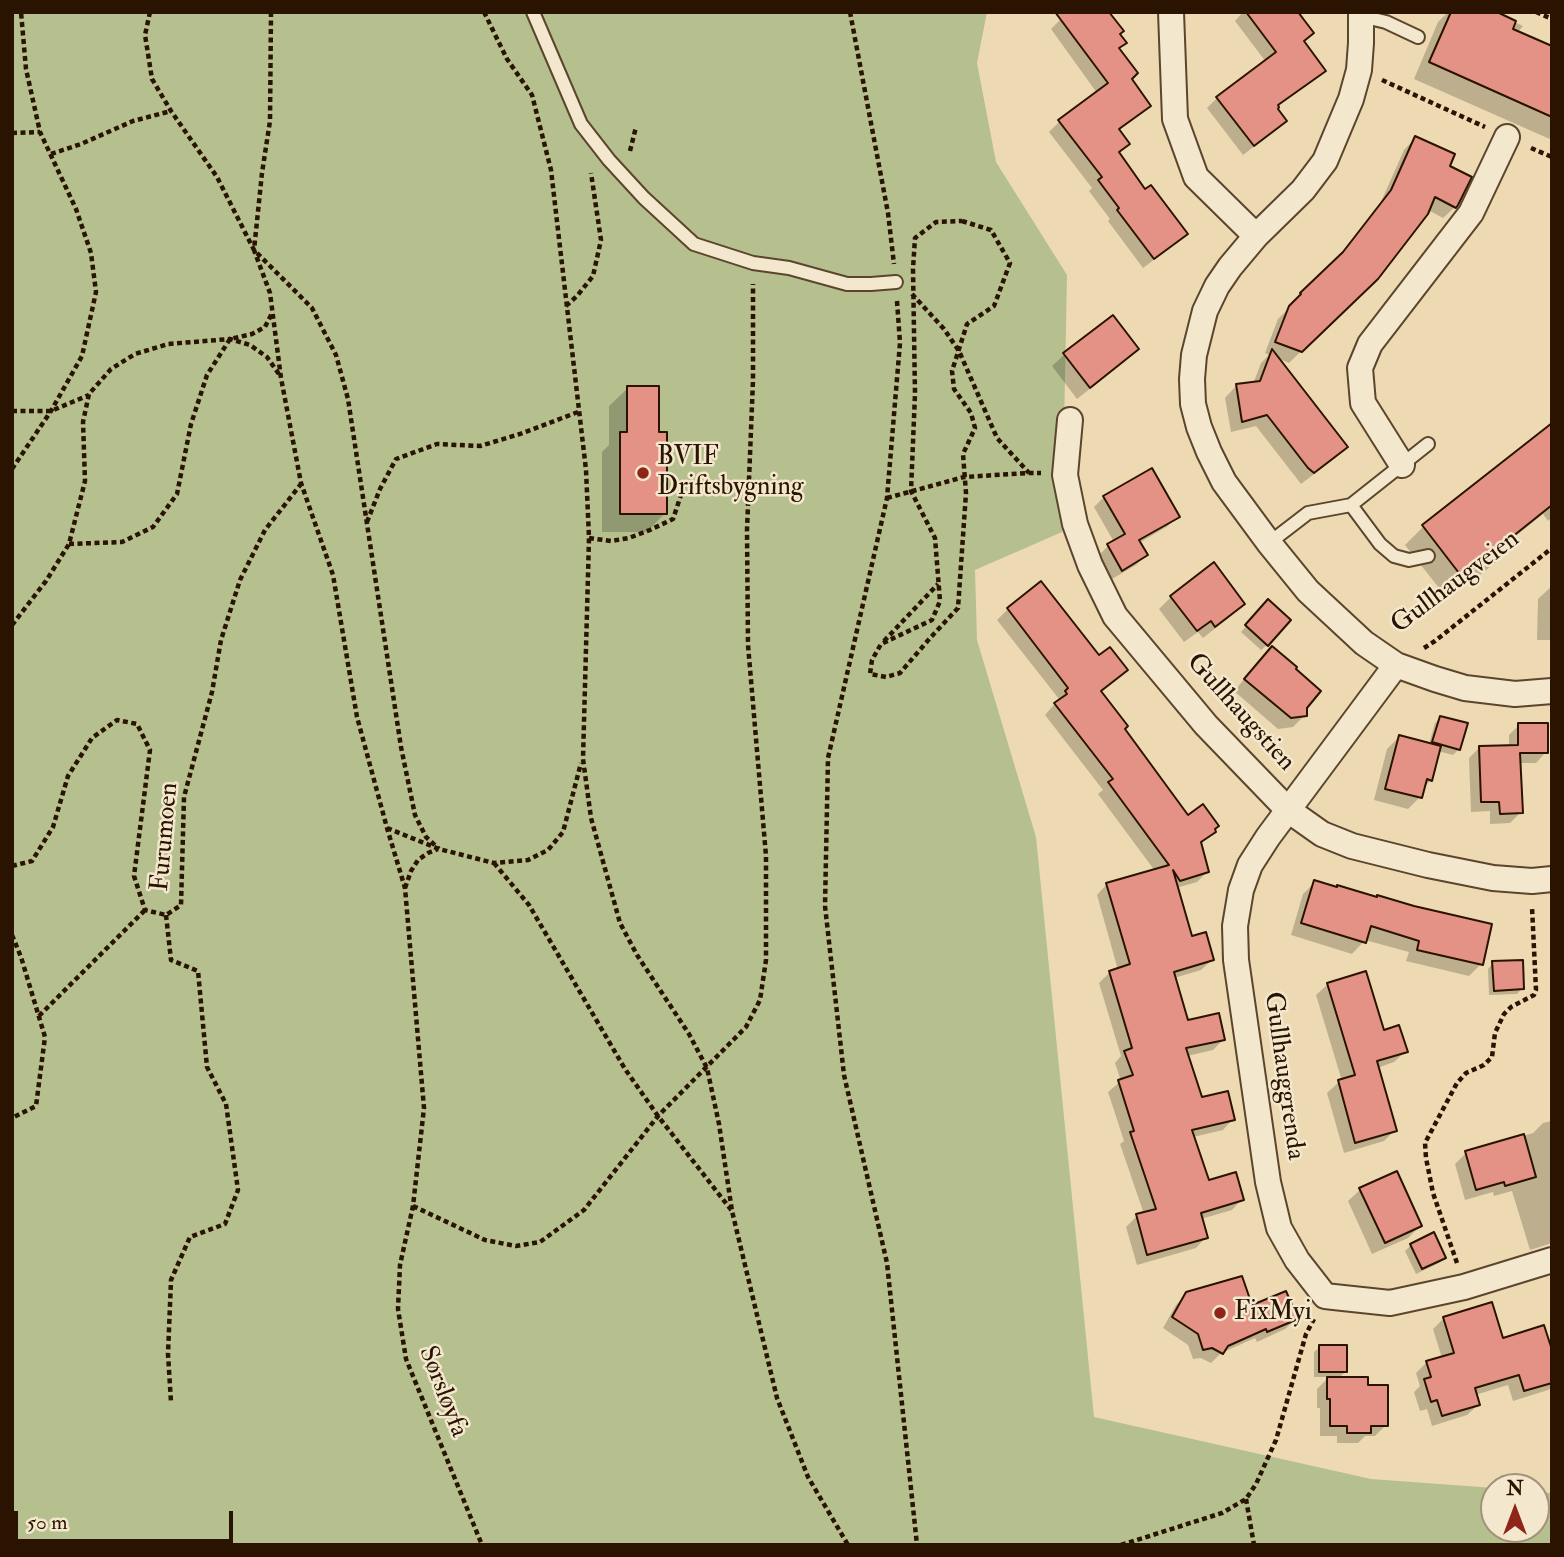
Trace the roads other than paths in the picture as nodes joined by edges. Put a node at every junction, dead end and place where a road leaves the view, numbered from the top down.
1 (533, 12) edge
2 (1171, 12) edge
3 (1361, 14) edge
4 (1418, 37) dead end
5 (1507, 137) road end
6 (1256, 236) junction
7 (896, 282) road end
8 (1070, 420) dead end
9 (1428, 444) dead end
10 (1402, 465) junction
11 (1351, 505) junction
12 (1269, 543) junction
13 (1428, 556) dead end
14 (1396, 665) junction
15 (1552, 691) edge
16 (1288, 810) junction
17 (1542, 880) edge
18 (1552, 1260) edge

1 - 7 lane
2 - 6 street
3 - 4 lane
3 - 6 street, Gullhaugveien
5 - 10 street
6 - 12 street, Gullhaugveien
8 - 16 street, Gullhaugstien
9 - 10 lane
10 - 11 lane
11 - 12 lane
11 - 13 lane
12 - 14 street, Gullhaugveien
14 - 15 street, Gullhaugveien
14 - 16 street, Gullhauggrenda
16 - 17 street, Gullhaugstien
16 - 18 street, Gullhauggrenda

